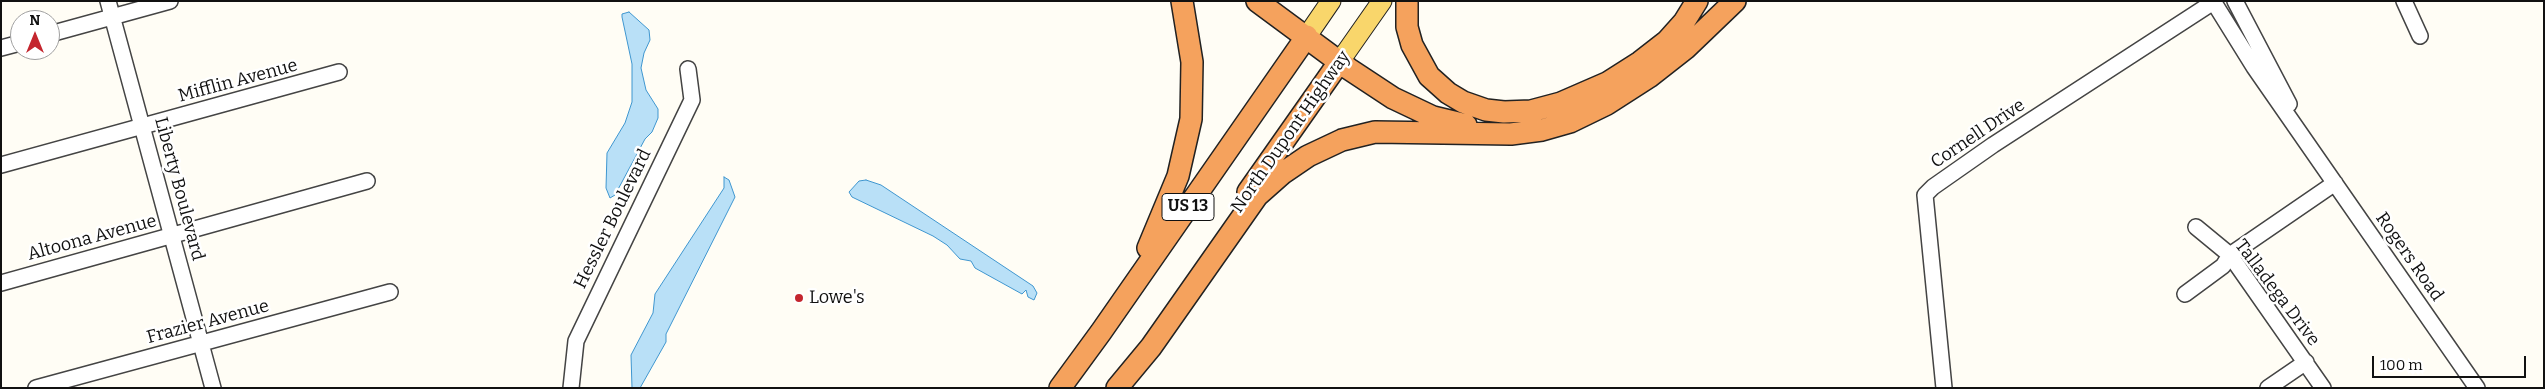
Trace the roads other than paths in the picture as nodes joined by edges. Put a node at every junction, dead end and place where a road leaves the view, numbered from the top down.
1 (108, 1) edge
2 (170, 1) edge
3 (1182, 1) edge
4 (1257, 1) edge
5 (1331, 1) edge
6 (1382, 1) edge
7 (1407, 1) edge
8 (1697, 1) edge
9 (1735, 1) edge
10 (2235, 1) edge
11 (2404, 1) edge
12 (2214, 2) edge
13 (112, 17) junction
14 (60, 31) edge
15 (1307, 36) junction
16 (2420, 36) dead end
17 (1340, 61) junction
18 (688, 68) dead end
19 (339, 72) dead end
20 (1581, 116) junction
21 (143, 126) junction
22 (2311, 147) junction
23 (1, 165) edge
24 (367, 181) dead end
25 (2335, 183) junction
26 (2196, 228) dead end
27 (172, 236) junction
28 (2230, 255) junction
29 (1, 283) edge
30 (390, 292) dead end
31 (2185, 294) dead end
32 (201, 343) junction
33 (2306, 362) junction
34 (1063, 382) edge
35 (36, 388) edge
36 (213, 388) edge
37 (571, 388) edge
38 (1117, 388) edge
39 (1944, 388) edge
40 (2268, 388) edge
41 (2323, 388) edge
42 (2477, 388) edge

1 - 13 street, Liberty Boulevard
2 - 13 street
3 - 34 highway
4 - 15 highway
5 - 15 main road, US 13
6 - 17 main road, North Dupont Highway / US 13
7 - 8 highway
9 - 20 highway
10 - 22 street, Rogers Road
11 - 16 street
12 - 22 street, Rogers Road
12 - 39 street, Cornell Drive
13 - 14 street
13 - 21 street, Liberty Boulevard
15 - 17 highway
15 - 34 highway, US 13
17 - 20 highway
17 - 38 highway, North Dupont Highway / US 13
18 - 37 street, Hessler Boulevard
19 - 21 street, Mifflin Avenue
20 - 38 highway
21 - 23 street, Mifflin Avenue
21 - 27 street, Liberty Boulevard
22 - 25 street, Rogers Road
24 - 27 street, Altoona Avenue
25 - 28 street
25 - 42 street, Rogers Road
26 - 28 street, Talladega Drive
27 - 29 street, Altoona Avenue
27 - 32 street, Liberty Boulevard
28 - 31 street
28 - 33 street, Talladega Drive
30 - 32 street, Frazier Avenue
32 - 35 street, Frazier Avenue
32 - 36 street, Liberty Boulevard
33 - 40 street
33 - 41 street, Talladega Drive

